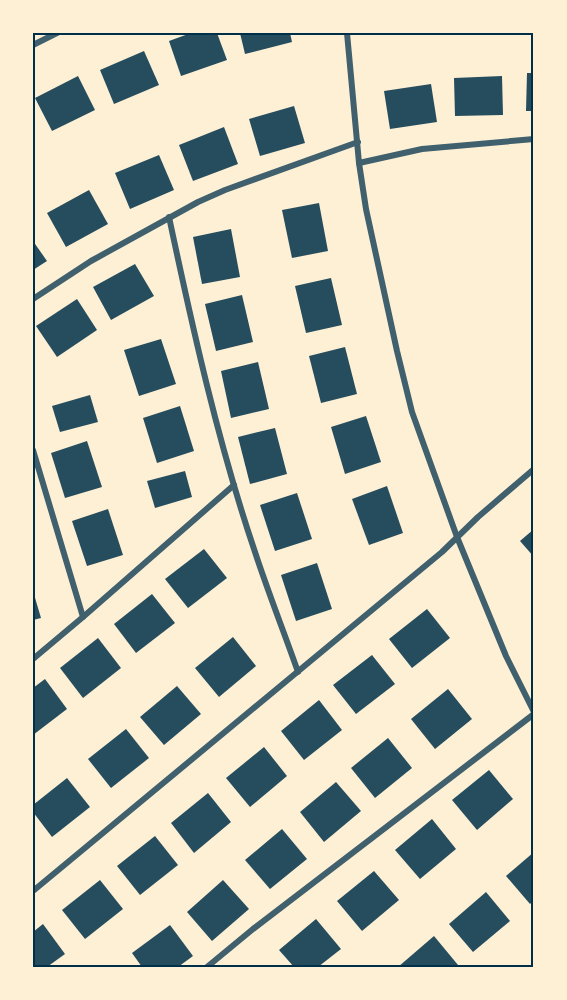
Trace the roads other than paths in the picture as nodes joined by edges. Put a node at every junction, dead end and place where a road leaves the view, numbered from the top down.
1 (57, 33) edge
2 (347, 33) edge
3 (33, 45) edge
4 (534, 140) edge
5 (358, 142) junction
6 (359, 164) junction
7 (169, 217) junction
8 (33, 299) edge
9 (33, 450) edge
10 (534, 469) edge
11 (234, 485) junction
12 (457, 537) junction
13 (84, 617) junction
14 (33, 659) edge
15 (298, 672) junction
16 (534, 713) edge
17 (33, 891) edge
18 (207, 967) edge

1 - 3 street
2 - 5 street
4 - 6 street
5 - 6 street
5 - 7 street
6 - 12 street
7 - 8 street
7 - 11 street
9 - 13 street
10 - 12 street
11 - 13 street
11 - 15 street
12 - 15 street
12 - 16 street
13 - 14 street
15 - 17 street
16 - 18 street

